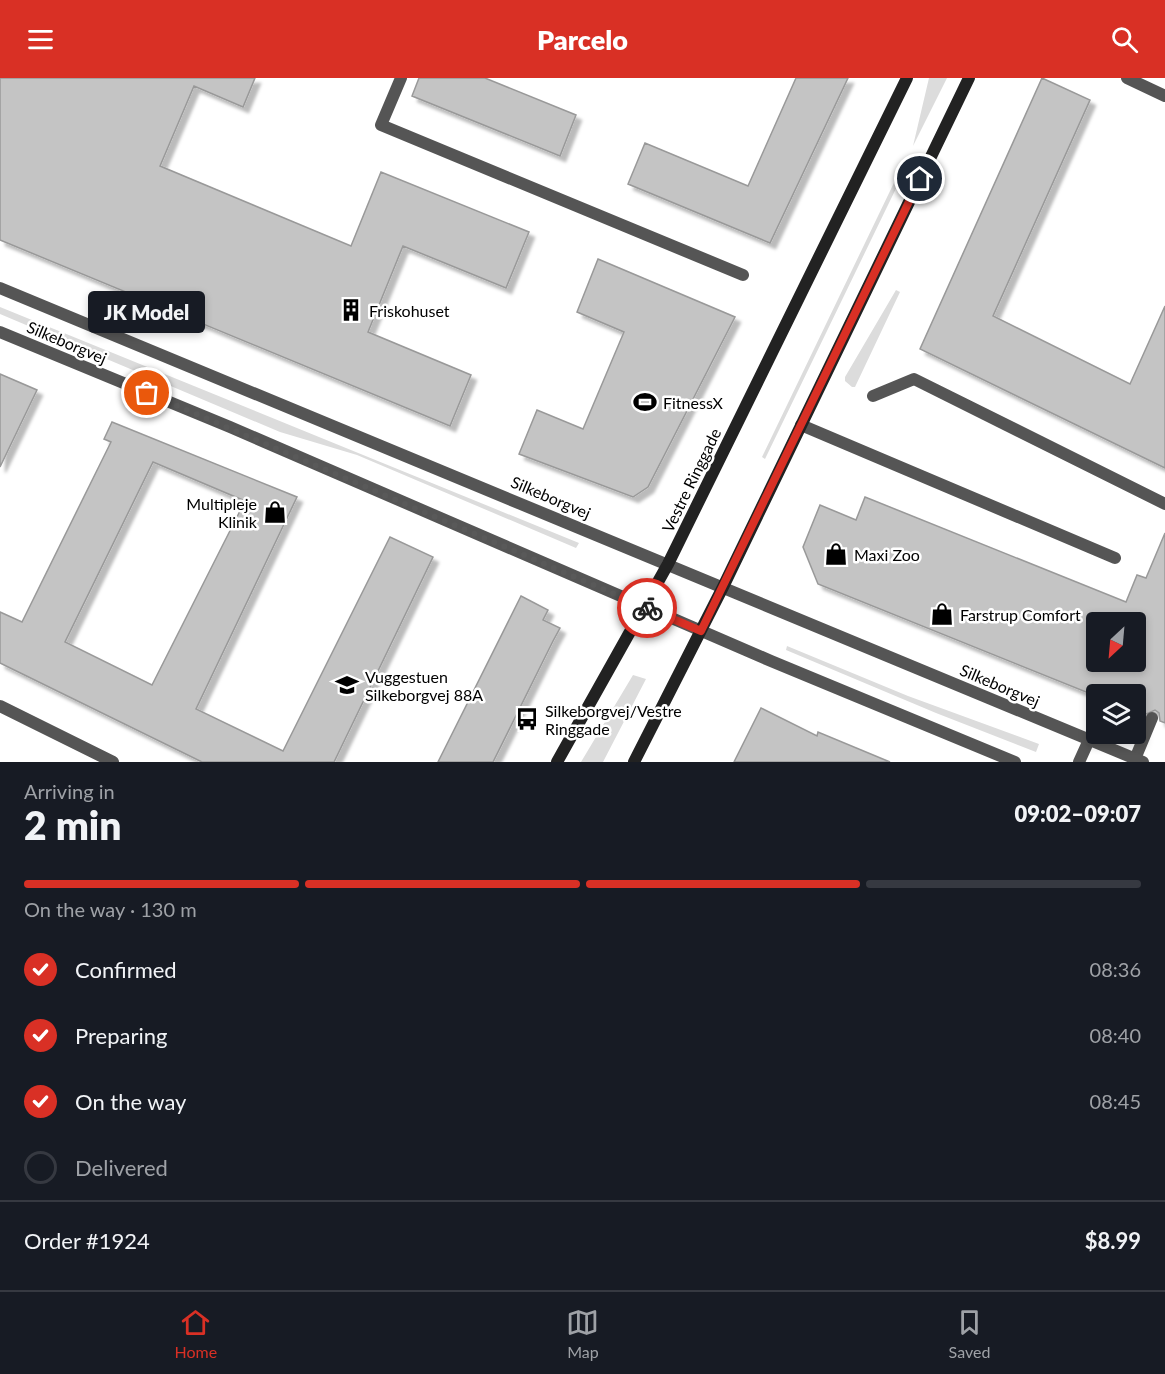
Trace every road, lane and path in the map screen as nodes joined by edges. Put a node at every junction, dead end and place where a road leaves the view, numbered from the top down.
1 (401, 78) edge
2 (907, 78) edge
3 (969, 78) edge
4 (1127, 78) edge
5 (1165, 96) edge
6 (743, 275) dead end
7 (0, 288) edge
8 (0, 332) edge
9 (873, 396) dead end
10 (801, 425) junction
11 (1165, 504) edge
12 (1115, 558) dead end
13 (668, 564) junction
14 (723, 587) junction
15 (644, 607) junction
16 (701, 631) junction
17 (0, 706) edge
18 (1152, 718) dead end
19 (1086, 739) edge
20 (1087, 744) edge
21 (1099, 744) edge
22 (94, 758) edge
23 (1139, 760) edge
24 (113, 762) edge
25 (557, 762) edge
26 (634, 762) edge
27 (1015, 762) edge
28 (1079, 762) edge

1 - 6 street
2 - 13 main road, Vestre Ringgade
3 - 10 main road
4 - 5 street
7 - 13 street, Silkeborgvej
8 - 15 street, Silkeborgvej
9 - 11 street
10 - 12 street
10 - 14 main road
13 - 14 street, Silkeborgvej
13 - 15 main road, Vestre Ringgade
14 - 16 main road
14 - 19 street, Silkeborgvej
15 - 16 street, Silkeborgvej
15 - 25 main road, Vestre Ringgade
16 - 26 main road
16 - 27 street, Silkeborgvej
17 - 22 street
18 - 23 street
20 - 28 street
21 - 23 street, Silkeborgvej
22 - 24 street

